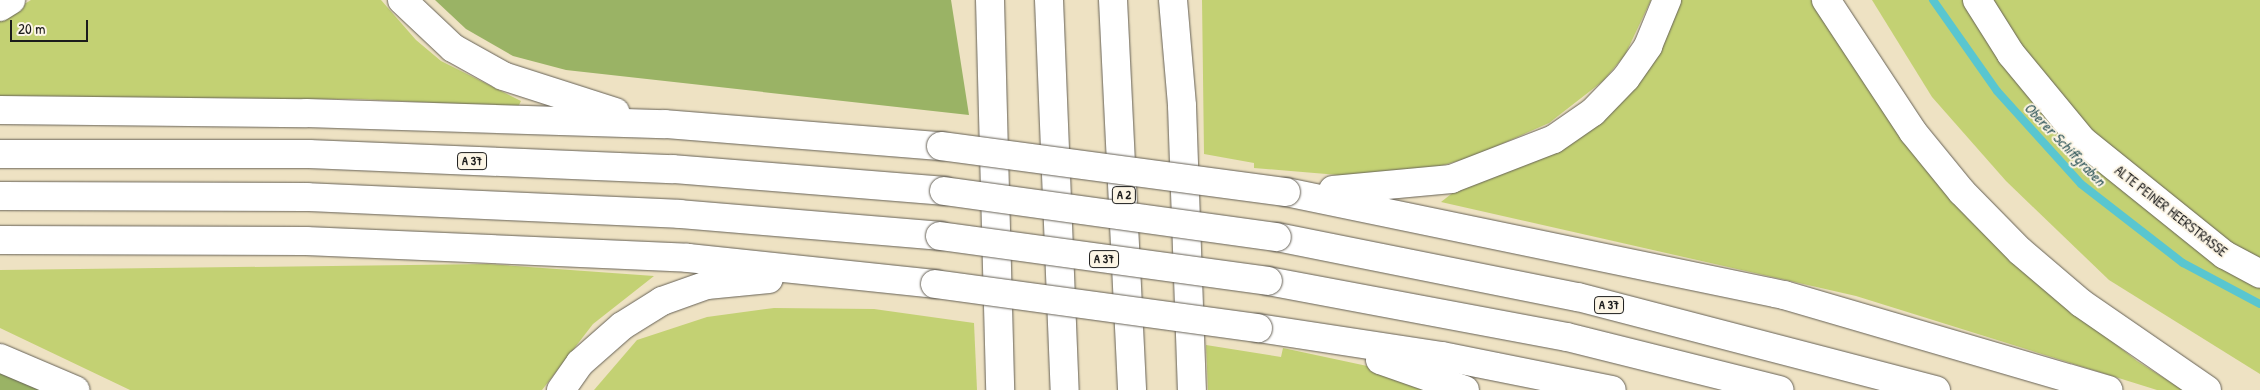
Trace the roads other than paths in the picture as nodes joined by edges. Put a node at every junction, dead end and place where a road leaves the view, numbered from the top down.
1 (11, 0) edge
2 (402, 0) edge
3 (972, 0) edge
4 (990, 0) edge
5 (1049, 0) edge
6 (1113, 0) edge
7 (1173, 0) edge
8 (1187, 0) edge
9 (1667, 0) edge
10 (1826, 0) edge
11 (1977, 0) edge
12 (0, 7) edge
13 (1182, 106) junction
14 (0, 110) edge
15 (992, 120) junction
16 (665, 124) junction
17 (0, 154) edge
18 (1286, 192) junction
19 (0, 196) edge
20 (0, 240) edge
21 (2260, 274) edge
22 (878, 279) junction
23 (998, 311) junction
24 (1303, 336) junction
25 (0, 358) edge
26 (75, 390) edge
27 (561, 390) edge
28 (1000, 390) edge
29 (1008, 390) edge
30 (1065, 390) edge
31 (1132, 390) edge
32 (1192, 390) edge
33 (1465, 390) edge
34 (1612, 390) edge
35 (1780, 390) edge
36 (1936, 390) edge
37 (2108, 390) edge
38 (2207, 390) edge

1 - 12 main road
2 - 16 main road
3 - 15 main road
4 - 15 main road
5 - 30 main road
6 - 31 main road, A 2
7 - 13 main road
8 - 13 main road
9 - 18 main road
10 - 38 main road
11 - 21 main road, ALTE PEINER HEERSTRASSE
13 - 32 main road
14 - 16 main road
15 - 23 main road
16 - 18 main road, bridge
17 - 36 main road, A 37, bridge
18 - 37 main road
19 - 35 main road, A 37, bridge
20 - 22 main road
22 - 24 main road, bridge
22 - 27 main road
23 - 28 main road
23 - 29 main road
24 - 33 main road
24 - 34 main road
25 - 26 main road

